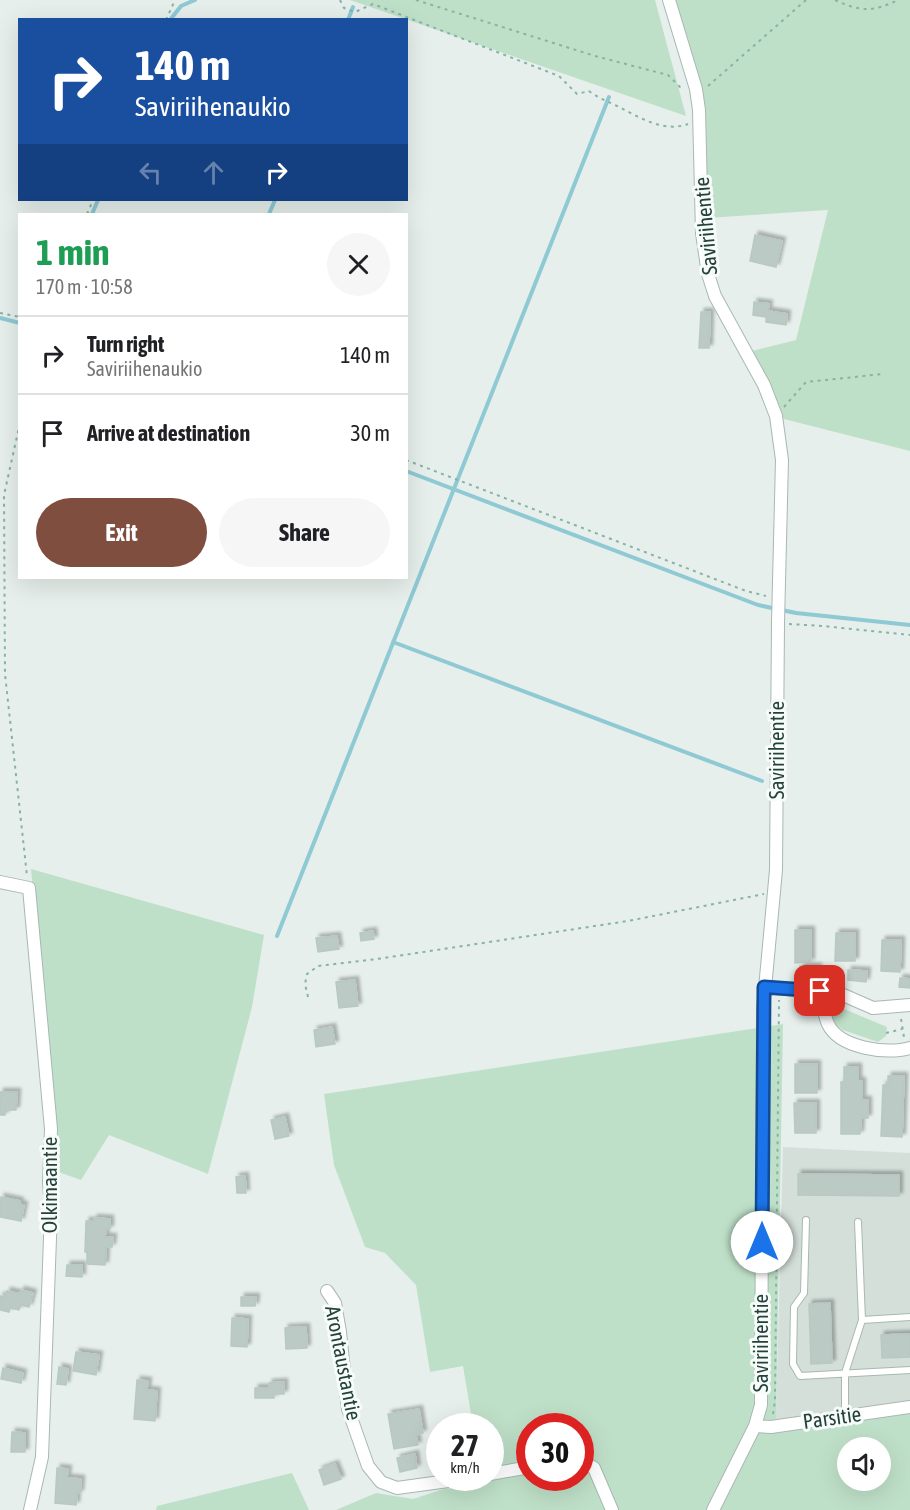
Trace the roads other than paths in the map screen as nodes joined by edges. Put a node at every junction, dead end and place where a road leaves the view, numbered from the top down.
1 (669, 0) edge
2 (0, 882) edge
3 (764, 987) junction
4 (820, 991) junction
5 (905, 1006) edge
6 (909, 1049) edge
7 (806, 1220) dead end
8 (858, 1222) dead end
9 (327, 1291) dead end
10 (910, 1317) edge
11 (862, 1320) junction
12 (910, 1370) edge
13 (845, 1373) junction
14 (910, 1407) edge
15 (845, 1416) junction
16 (754, 1426) junction
17 (594, 1468) edge
18 (426, 1484) edge
19 (30, 1510) edge
20 (612, 1510) edge
21 (713, 1510) edge

1 - 3 street, Saviriihentie
2 - 19 street, Olkimaantie
3 - 4 street
3 - 16 street, Saviriihentie
4 - 5 street
4 - 6 street
7 - 13 lane
8 - 11 lane
9 - 18 street, Arontaustantie
10 - 11 lane
11 - 13 lane
12 - 13 lane
13 - 15 lane
14 - 15 street, Parsitie
15 - 16 street, Parsitie
16 - 21 street, Saviriihentie
17 - 20 street

